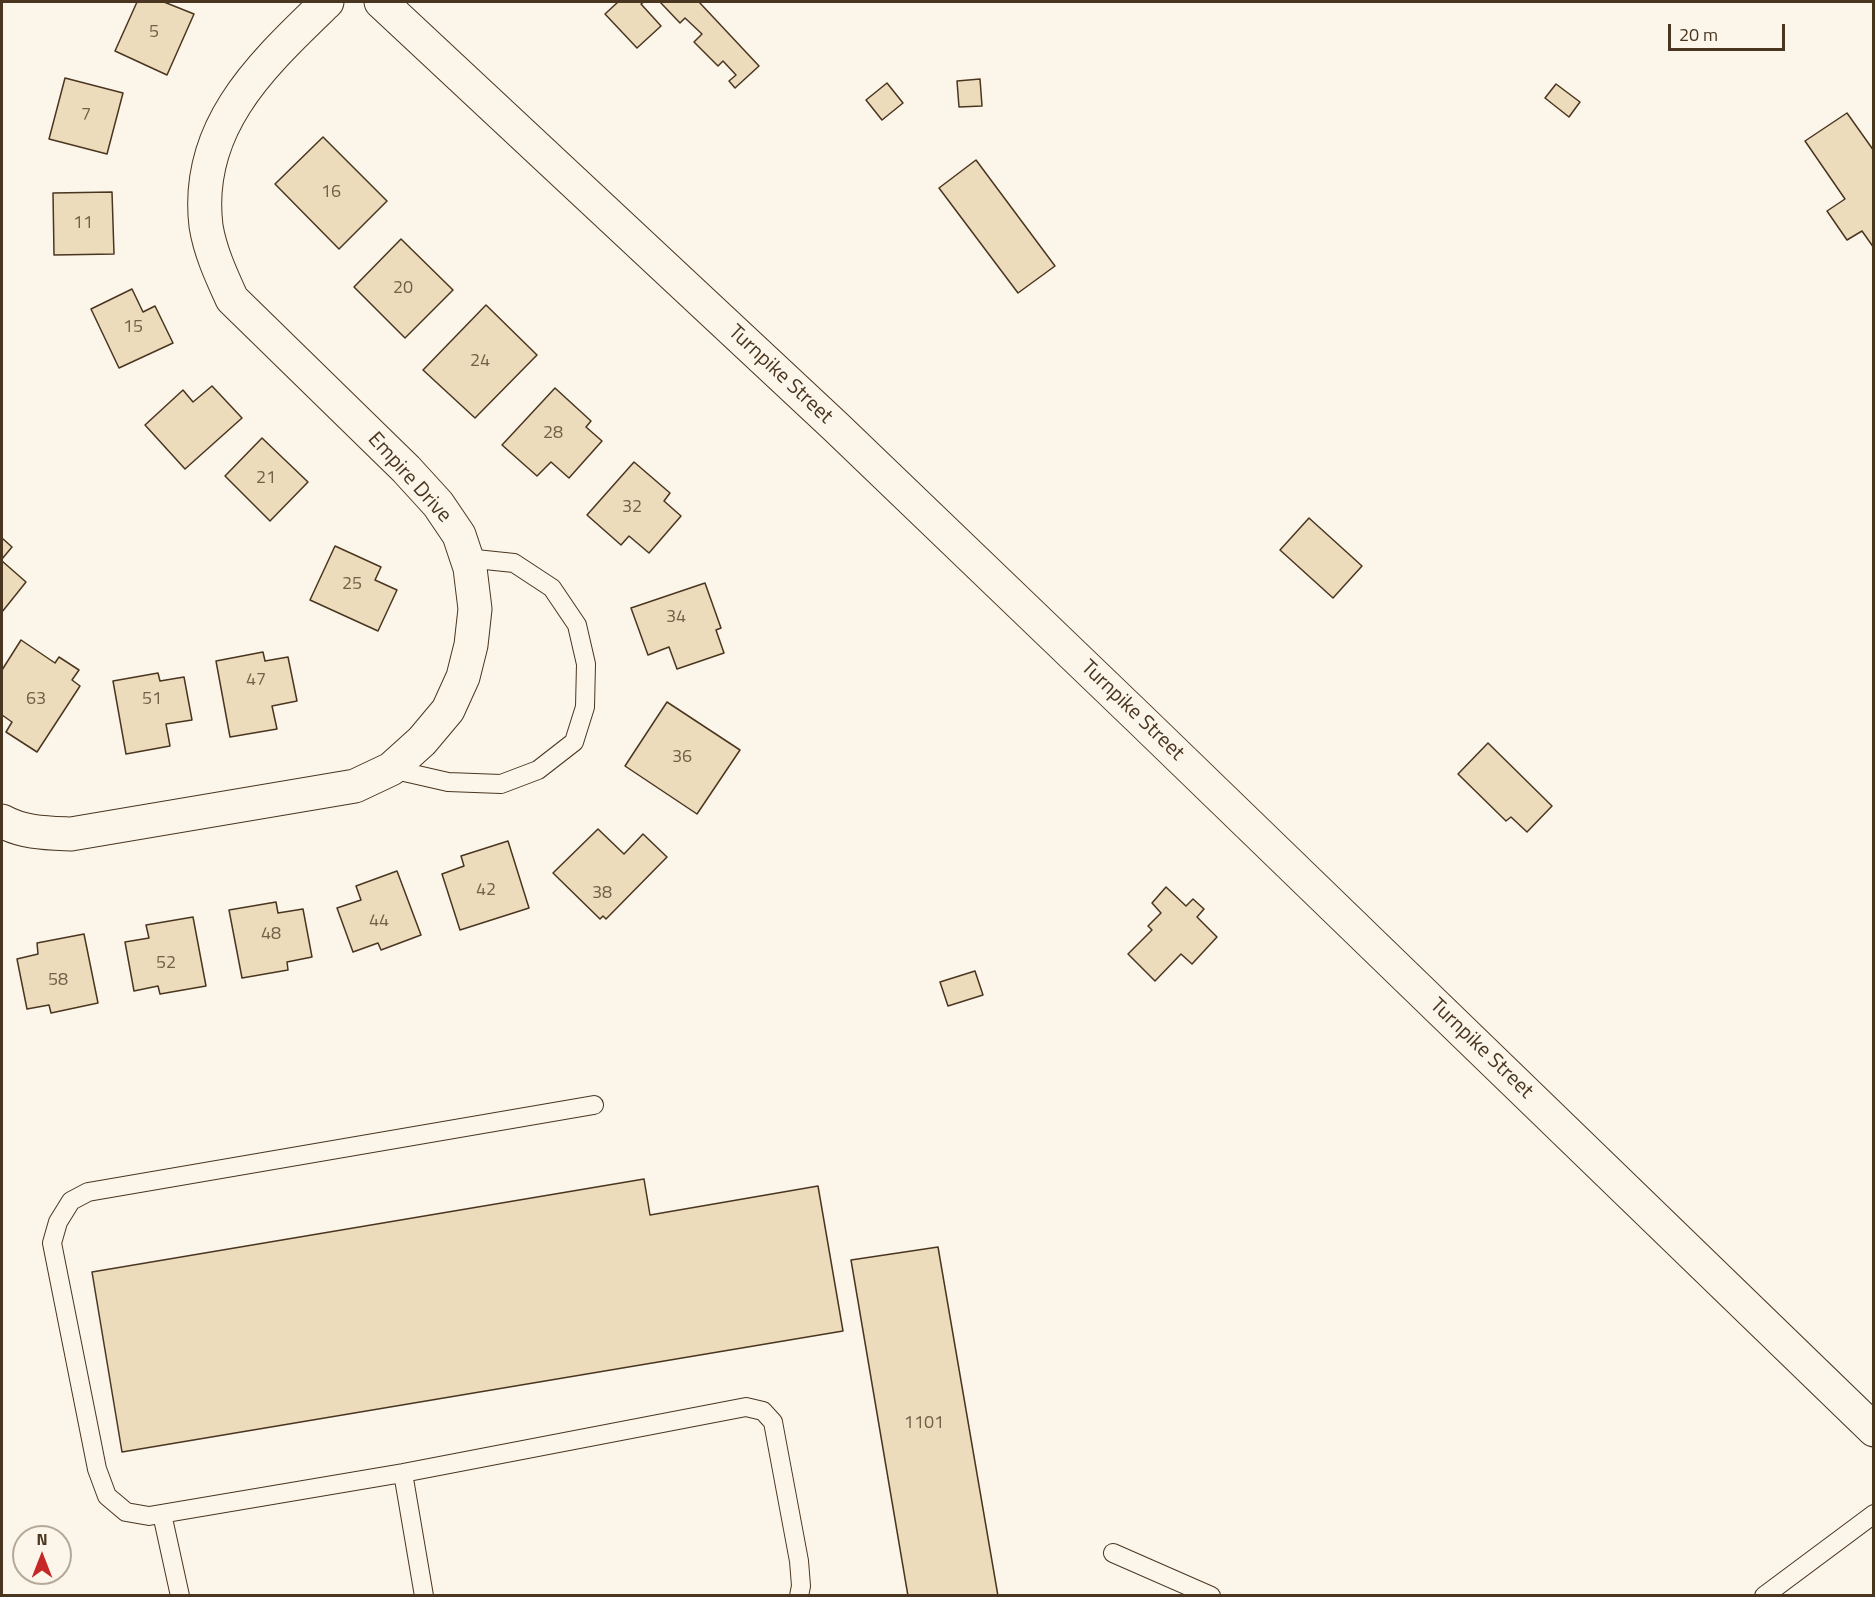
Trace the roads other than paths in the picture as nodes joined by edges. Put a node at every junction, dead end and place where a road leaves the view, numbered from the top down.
1 (327, 2) edge
2 (381, 2) edge
3 (466, 558) junction
4 (391, 769) junction
5 (2, 822) edge
6 (594, 1105) dead end
7 (1874, 1430) edge
8 (403, 1473) junction
9 (162, 1514) junction
10 (1874, 1514) edge
11 (1113, 1553) dead end
12 (180, 1596) edge
13 (424, 1596) edge
14 (799, 1596) edge
15 (1211, 1596) edge
16 (1764, 1596) edge

1 - 3 main road, Empire Drive
2 - 7 main road, Turnpike Street
3 - 4 main road, Empire Drive
3 - 4 lane
4 - 5 main road, Empire Drive
6 - 9 lane
8 - 9 lane
8 - 13 lane
8 - 14 lane
9 - 12 lane
10 - 16 lane
11 - 15 lane

